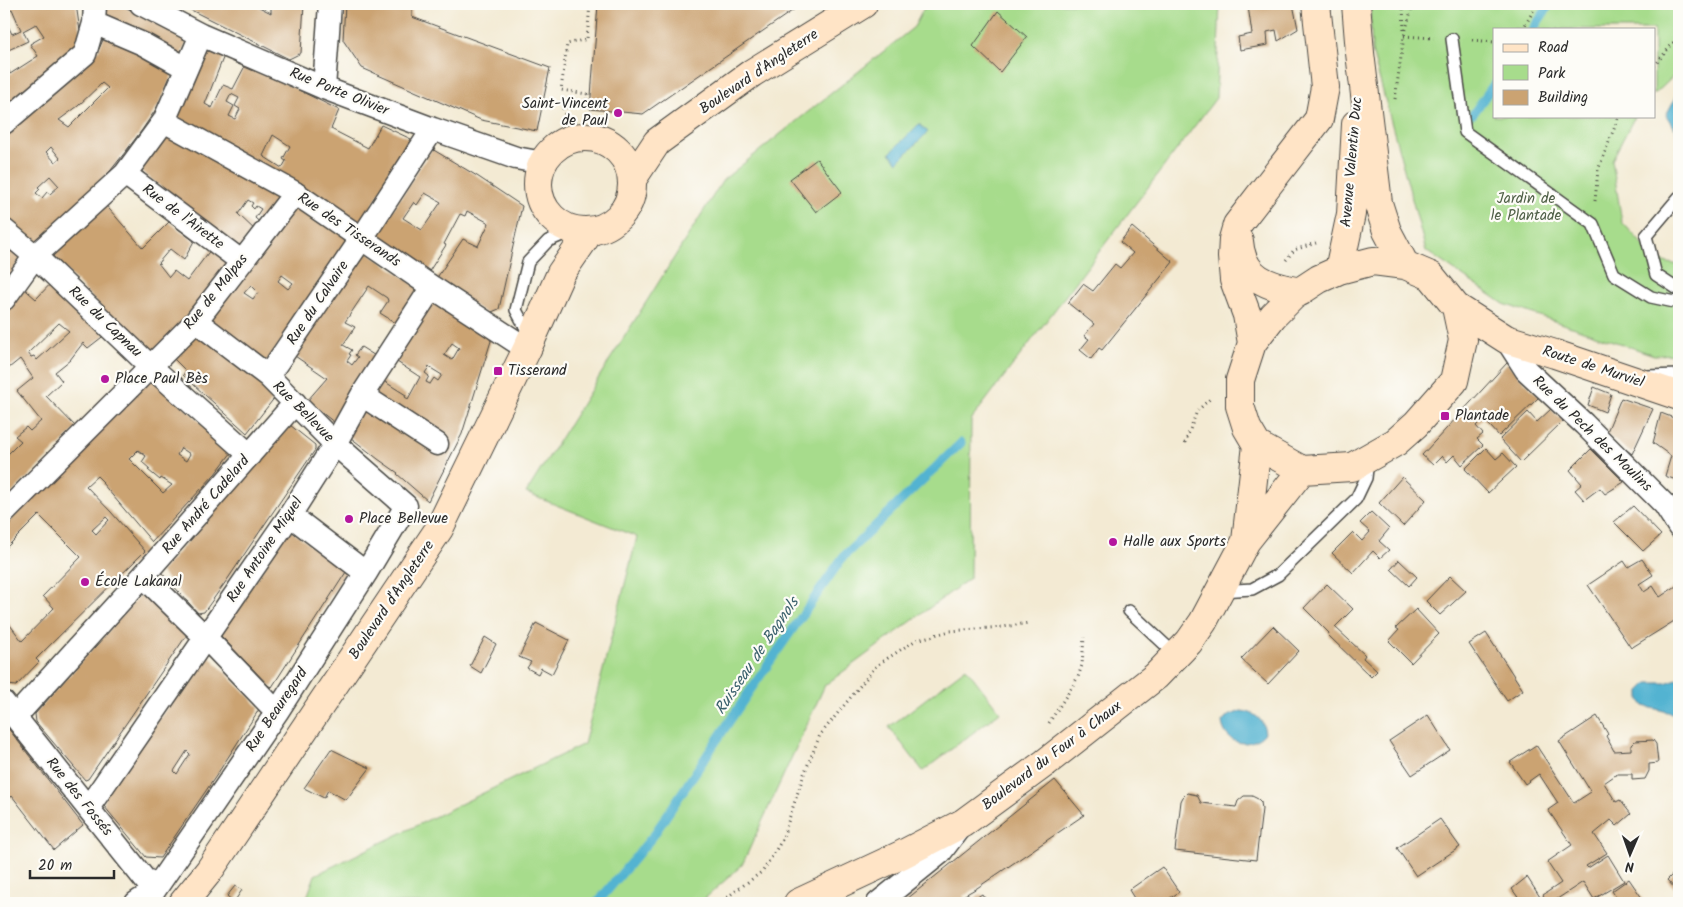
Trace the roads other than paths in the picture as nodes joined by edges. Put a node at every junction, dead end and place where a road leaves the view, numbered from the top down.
1 (141, 4) edge
2 (330, 4) edge
3 (863, 4) edge
4 (1316, 4) edge
5 (1356, 4) edge
6 (94, 14) edge
7 (201, 35) junction
8 (1452, 39) dead end
9 (1360, 53) junction
10 (186, 68) junction
11 (324, 88) junction
12 (164, 120) junction
13 (4, 123) edge
14 (433, 129) junction
15 (657, 142) junction
16 (621, 152) junction
17 (543, 162) junction
18 (125, 174) junction
19 (633, 178) junction
20 (295, 193) junction
21 (1679, 197) edge
22 (1237, 225) junction
23 (4, 230) edge
24 (562, 230) junction
25 (590, 231) junction
26 (362, 238) junction
27 (35, 256) junction
28 (241, 261) junction
29 (1405, 265) junction
30 (1339, 270) junction
31 (561, 273) junction
32 (432, 287) junction
33 (1679, 290) edge
34 (1300, 292) junction
35 (4, 299) edge
36 (1679, 303) edge
37 (1456, 307) junction
38 (196, 320) junction
39 (1506, 339) junction
40 (1463, 340) junction
41 (1252, 343) junction
42 (529, 344) junction
43 (150, 366) junction
44 (1679, 375) edge
45 (268, 376) junction
46 (1625, 377) junction
47 (362, 395) junction
48 (1679, 396) edge
49 (295, 403) junction
50 (335, 444) junction
51 (437, 444) dead end
52 (1257, 445) junction
53 (250, 455) junction
54 (1369, 457) junction
55 (1302, 470) junction
56 (406, 506) joint
57 (4, 513) edge
58 (290, 515) junction
59 (1679, 527) edge
60 (1246, 541) junction
61 (366, 573) junction
62 (143, 576) junction
63 (1219, 591) junction
64 (1129, 611) dead end
65 (205, 637) junction
66 (1176, 655) junction
67 (9, 710) edge
68 (277, 712) junction
69 (88, 808) junction
70 (963, 823) junction
71 (145, 897) edge
72 (183, 903) edge
73 (798, 903) edge
74 (878, 903) edge

1 - 7 street, Rue Porte Olivier
2 - 11 street
3 - 15 street, Boulevard d'Angleterre
4 - 22 street
5 - 9 street, Avenue Valentin Duc
6 - 10 street
6 - 13 street
7 - 10 street
7 - 11 street, Rue Porte Olivier
8 - 36 lane
9 - 29 street, Avenue Valentin Duc
9 - 30 street, Avenue Valentin Duc
10 - 12 street
11 - 14 street, Rue Porte Olivier
12 - 18 street
12 - 20 street, Rue des Tisserands
14 - 17 street, Rue Porte Olivier
14 - 26 street, Rue du Calvaire
15 - 16 street, Boulevard d'Angleterre
15 - 19 street, Boulevard d'Angleterre
16 - 17 street
16 - 19 street
17 - 24 street
18 - 27 street
18 - 28 street, Rue de l'Airette
19 - 25 street, Boulevard d'Angleterre
20 - 26 street, Rue des Tisserands
20 - 28 street, Rue de Malpas
21 - 33 lane
22 - 34 street
22 - 41 street
23 - 27 street, Rue du Capnau
24 - 25 street
24 - 31 street, Boulevard d'Angleterre
24 - 42 lane
25 - 31 street, Boulevard d'Angleterre
26 - 32 street, Rue des Tisserands
26 - 45 street, Rue du Calvaire
27 - 35 street
27 - 43 street, Rue du Capnau
28 - 38 street, Rue de Malpas
29 - 30 street
29 - 37 street
30 - 34 street
31 - 42 street, Boulevard d'Angleterre
32 - 42 street, Rue des Tisserands
32 - 47 street, Rue Antoine Miquel
34 - 41 street
37 - 39 street, Route de Murviel
37 - 40 street
38 - 43 street, Rue de Malpas
38 - 45 street, Rue Bellevue
39 - 40 street, Route de Murviel
39 - 46 street, Route de Murviel
39 - 59 street, Rue du Pech des Moulins
40 - 54 street
41 - 52 street
42 - 72 street, Boulevard d'Angleterre
43 - 53 street, Rue du Capnau
43 - 57 street, Rue de Malpas
44 - 46 lane
45 - 49 street, Rue Bellevue
46 - 48 street, Route de Murviel
47 - 50 street, Rue Antoine Miquel
47 - 51 street
49 - 50 street, Rue Bellevue
49 - 53 street, Rue André Cadelard
50 - 56 street, Rue Bellevue
50 - 58 street, Rue Antoine Miquel
52 - 55 street
52 - 60 street, Boulevard du Four à Chaux
53 - 62 street, Rue André Cadelard
54 - 55 street
54 - 63 lane
55 - 60 street, Boulevard du Four à Chaux
56 - 61 street, Rue Beauregard
58 - 61 street
58 - 65 street, Rue Antoine Miquel
60 - 63 street, Boulevard du Four à Chaux
61 - 68 street, Rue Beauregard
62 - 65 street
62 - 67 street, Rue André Cadelard
63 - 66 street, Boulevard du Four à Chaux
64 - 66 lane
65 - 68 street
65 - 69 street, Rue Antoine Miquel
66 - 70 street, Boulevard du Four à Chaux
67 - 69 street, Rue des Fossés
68 - 71 street, Rue Beauregard
69 - 71 street, Rue des Fossés
70 - 73 street, Boulevard du Four à Chaux
70 - 74 street

